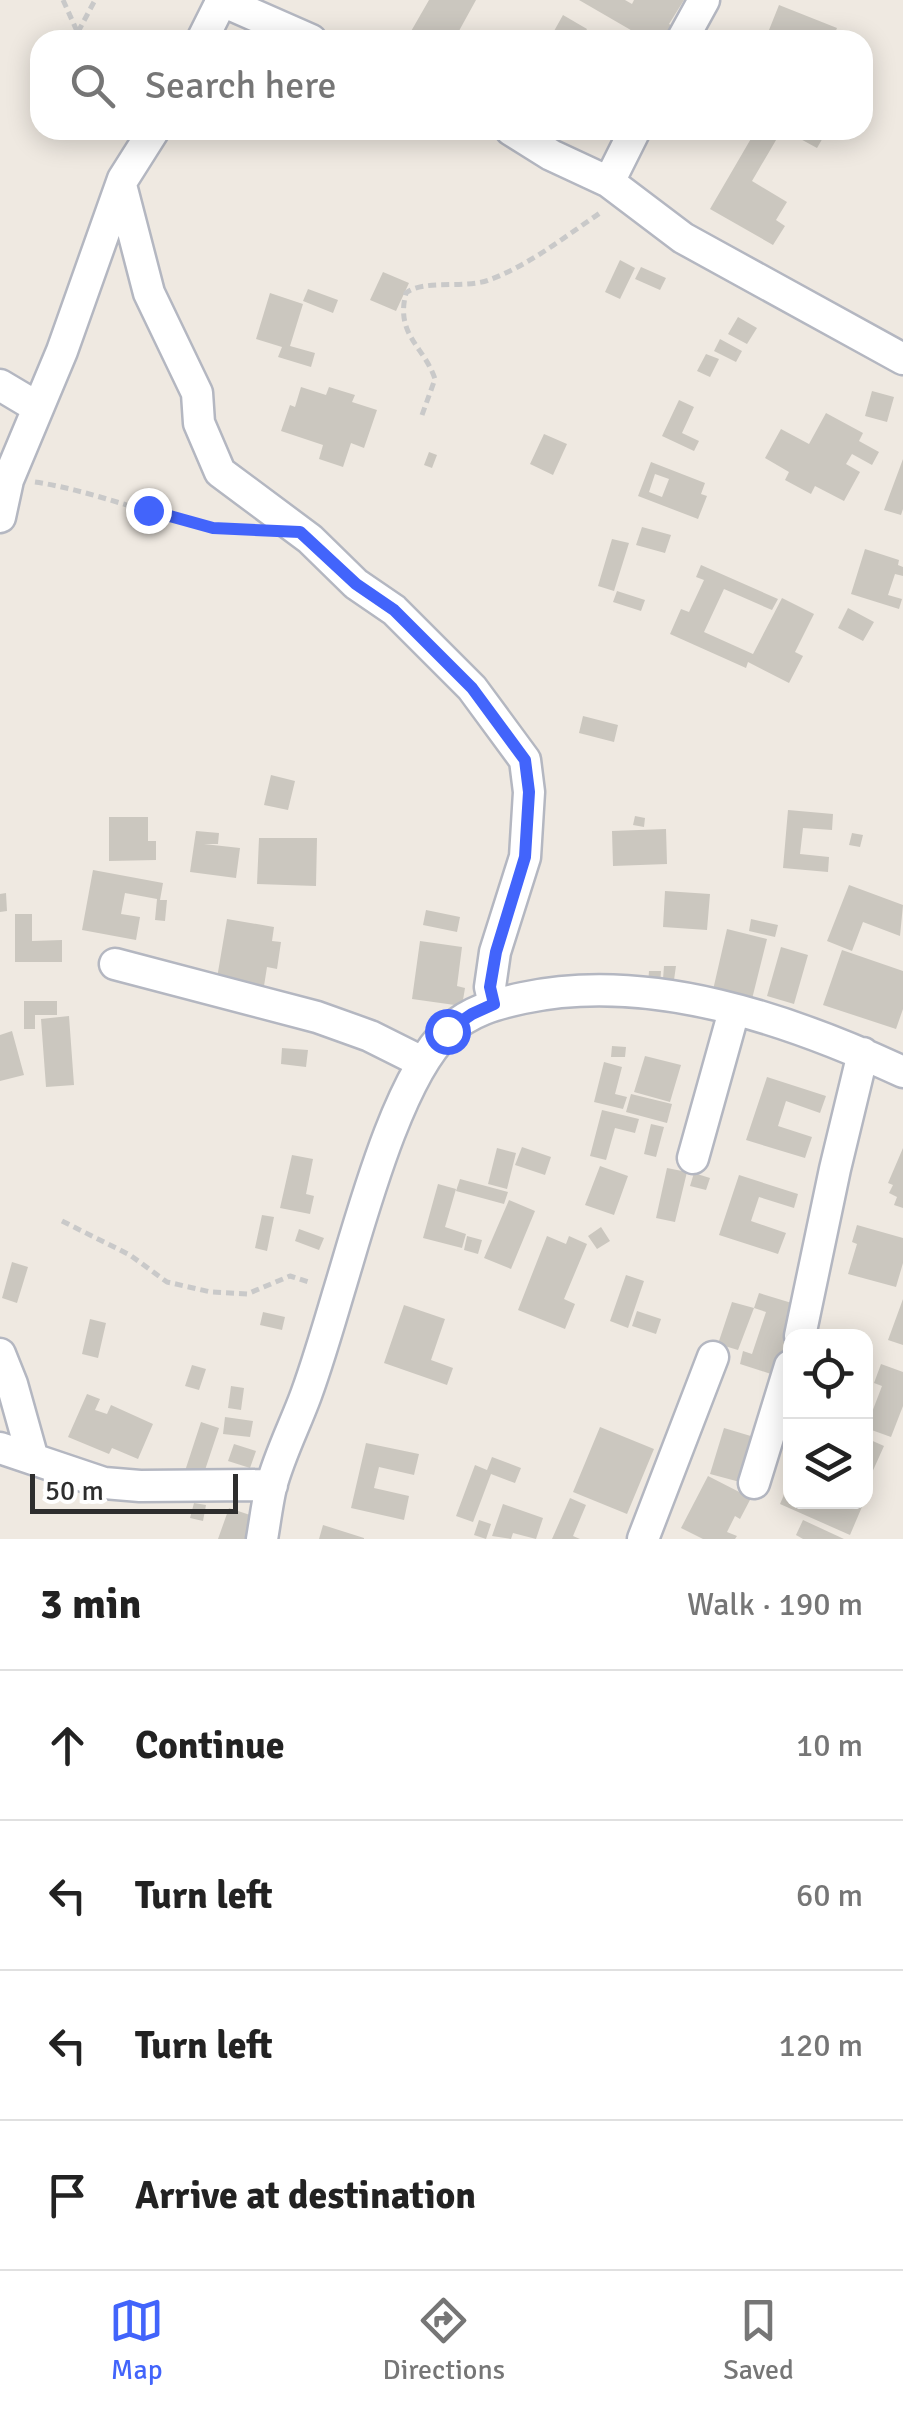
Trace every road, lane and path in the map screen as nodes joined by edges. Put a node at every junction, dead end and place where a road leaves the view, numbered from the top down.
1 (62, 0) edge
2 (95, 0) edge
3 (221, 0) edge
4 (704, 0) edge
5 (77, 30) edge
6 (82, 30) edge
7 (207, 30) edge
8 (288, 30) edge
9 (688, 30) edge
10 (148, 140) edge
11 (526, 140) edge
12 (632, 140) edge
13 (121, 186) junction
14 (617, 188) junction
15 (903, 359) edge
16 (0, 385) edge
17 (37, 407) junction
18 (422, 415) dead end
19 (4, 478) edge
20 (0, 517) edge
21 (254, 532) dead end
22 (115, 964) dead end
23 (494, 1004) junction
24 (734, 1012) junction
25 (863, 1054) junction
26 (422, 1062) junction
27 (903, 1072) edge
28 (693, 1158) dead end
29 (62, 1221) dead end
30 (338, 1294) junction
31 (802, 1329) edge
32 (0, 1354) edge
33 (713, 1357) dead end
34 (783, 1389) edge
35 (0, 1448) edge
36 (33, 1459) junction
37 (754, 1483) dead end
38 (272, 1486) junction
39 (262, 1539) edge
40 (643, 1539) edge

1 - 5 path
2 - 6 path
3 - 7 street
3 - 8 street
4 - 9 street
10 - 13 street
11 - 14 street
12 - 14 street
13 - 17 street
13 - 23 street
14 - 15 street
14 - 18 path
16 - 17 street
17 - 19 street
19 - 20 street
19 - 21 path
22 - 26 street
23 - 24 street
23 - 26 street
24 - 25 street
24 - 28 street
25 - 27 street
25 - 31 street
26 - 30 street
29 - 30 path
30 - 38 street
32 - 36 street
33 - 40 street
34 - 37 street
35 - 36 street
36 - 38 street
38 - 39 street

